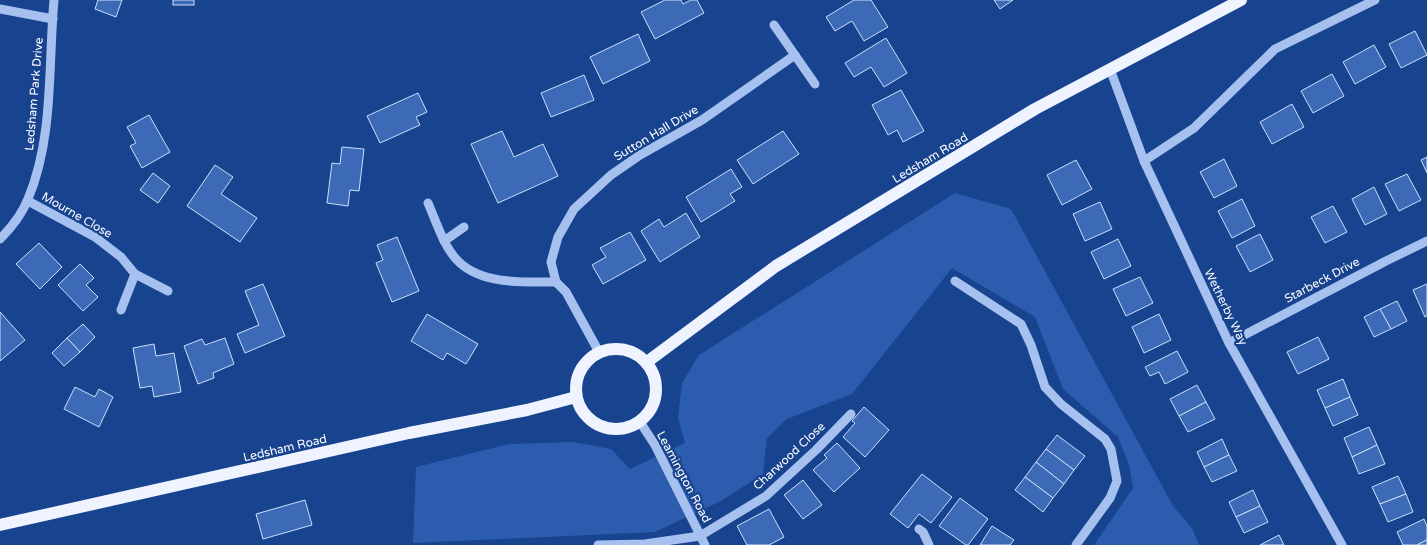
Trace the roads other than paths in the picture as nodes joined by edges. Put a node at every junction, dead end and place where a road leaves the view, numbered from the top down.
1 (54, 0) edge
2 (1241, 0) edge
3 (1375, 0) edge
4 (0, 9) edge
5 (52, 20) junction
6 (774, 25) dead end
7 (795, 55) junction
8 (1110, 69) junction
9 (815, 84) dead end
10 (1144, 161) junction
11 (28, 201) junction
12 (428, 203) dead end
13 (464, 226) dead end
14 (0, 240) edge
15 (444, 241) junction
16 (1427, 241) edge
17 (135, 274) junction
18 (955, 281) dead end
19 (556, 282) junction
20 (168, 291) dead end
21 (121, 310) dead end
22 (1228, 343) junction
23 (599, 352) junction
24 (646, 362) junction
25 (576, 397) junction
26 (850, 414) dead end
27 (640, 422) junction
28 (0, 525) edge
29 (919, 529) dead end
30 (700, 536) junction
31 (598, 545) edge
32 (705, 545) edge
33 (929, 545) edge
34 (1076, 545) edge
35 (1342, 545) edge

1 - 5 street, Ledsham Park Drive
2 - 8 main road, Ledsham Road
3 - 10 street
4 - 5 street
5 - 11 street, Ledsham Park Drive
6 - 7 street
7 - 9 street
7 - 19 street, Sutton Hall Drive
8 - 10 street, Wetherby Way
8 - 24 main road, Ledsham Road
10 - 22 street, Wetherby Way
11 - 14 street, Ledsham Park Drive
11 - 17 street, Mourne Close
12 - 15 street
13 - 15 street
15 - 19 street
16 - 22 street, Starbeck Drive
17 - 20 street, Mourne Close
17 - 21 street
18 - 34 street
19 - 23 street, Sutton Hall Drive
22 - 35 street, Wetherby Way
23 - 24 main road
23 - 25 main road
24 - 27 main road
25 - 27 main road
25 - 28 main road, Ledsham Road
26 - 30 street, Charwood Close
27 - 30 street, Leamington Road
29 - 33 street
30 - 31 street, Charwood Close
30 - 32 street, Leamington Road

